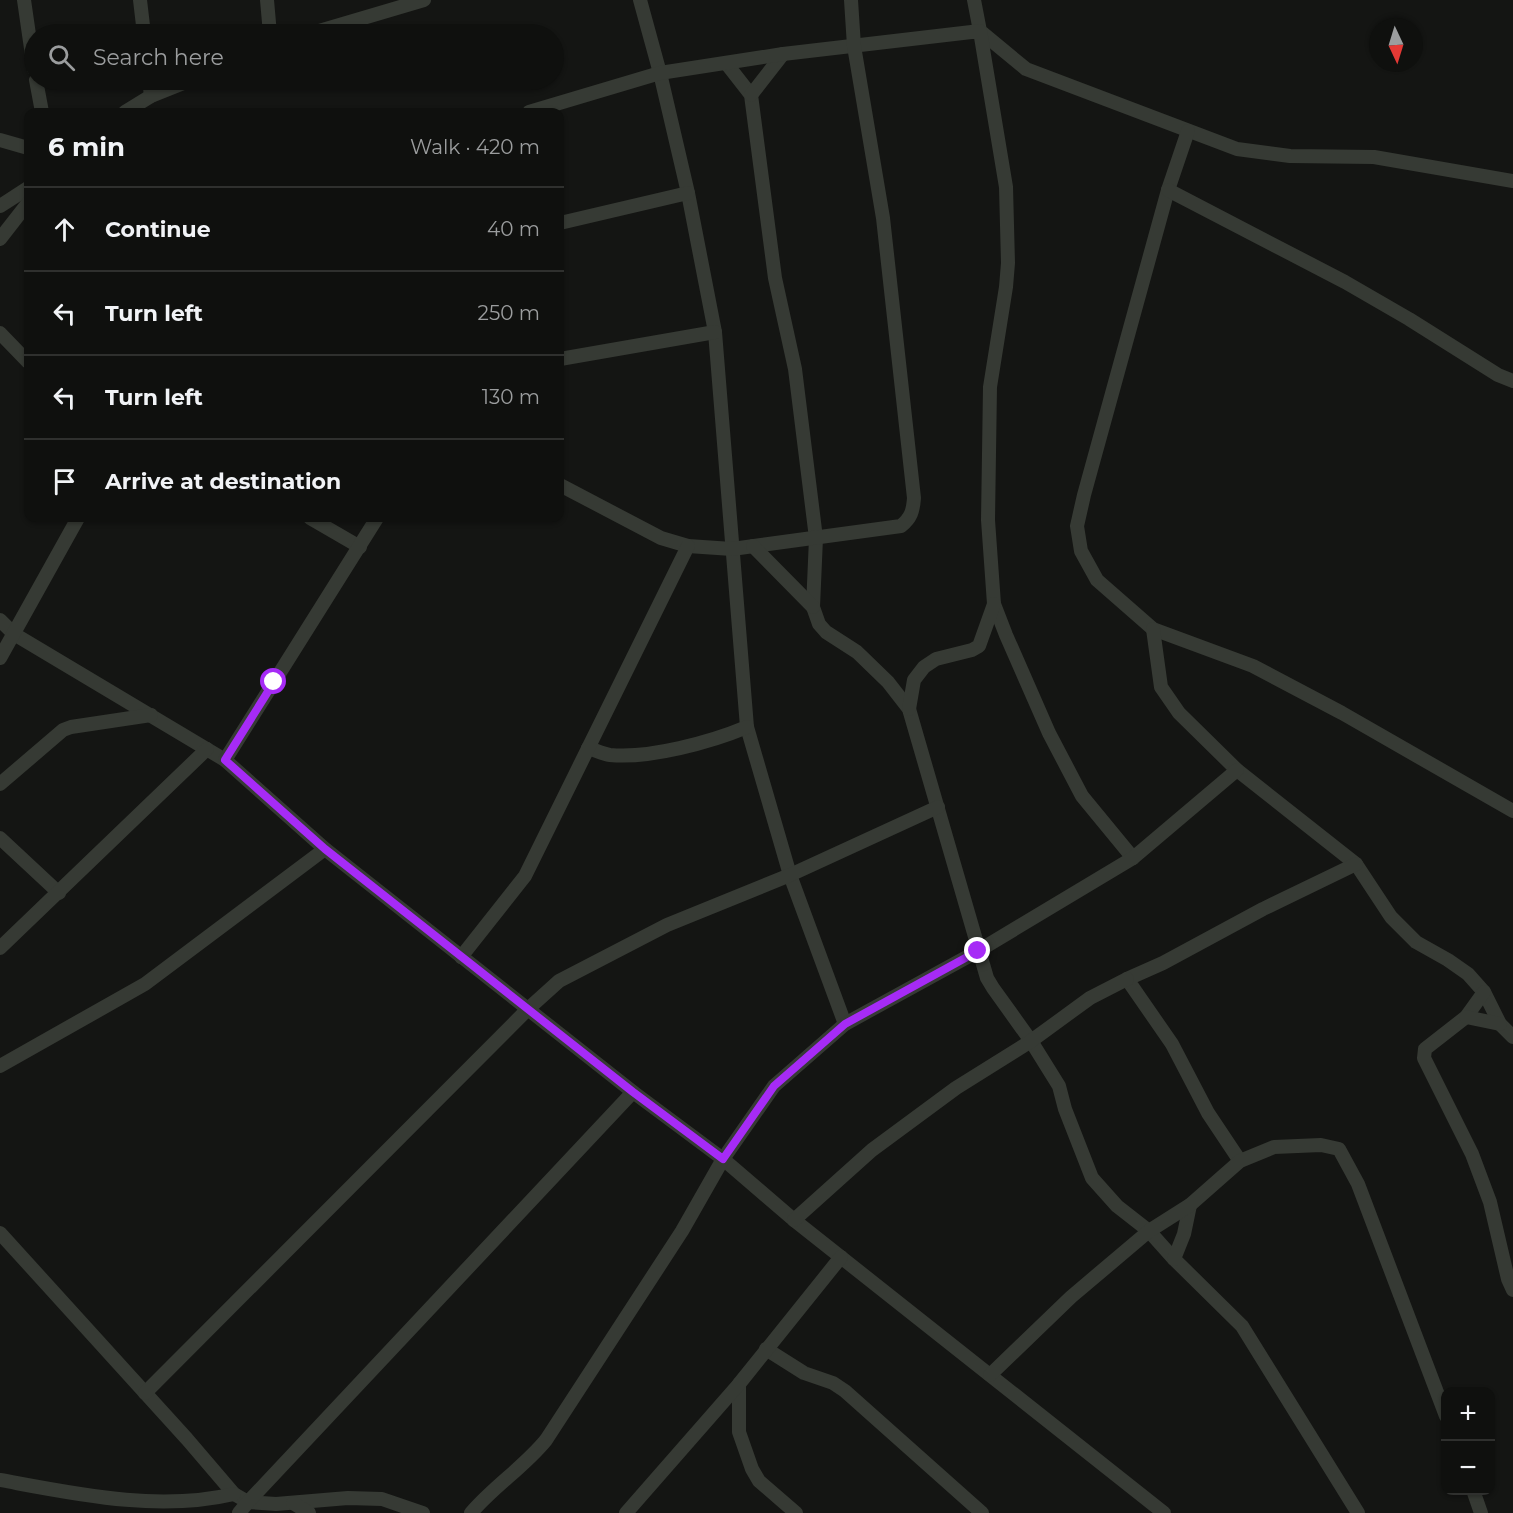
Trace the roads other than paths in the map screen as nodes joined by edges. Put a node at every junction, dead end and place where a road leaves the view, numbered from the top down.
1 (24, 0) edge
2 (140, 0) edge
3 (267, 0) edge
4 (424, 0) edge
5 (640, 0) edge
6 (851, 0) edge
7 (974, 0) edge
8 (390, 5) edge
9 (27, 24) edge
10 (143, 24) edge
11 (269, 24) edge
12 (337, 24) edge
13 (980, 31) junction
14 (854, 46) junction
15 (783, 54) junction
16 (726, 63) junction
17 (660, 73) junction
18 (38, 90) edge
19 (150, 90) edge
20 (166, 90) edge
21 (751, 94) junction
22 (151, 96) junction
23 (41, 108) edge
24 (132, 108) edge
25 (542, 108) edge
26 (1188, 131) junction
27 (0, 140) edge
28 (24, 147) edge
29 (1513, 181) edge
30 (1168, 190) junction
31 (24, 191) edge
32 (688, 193) junction
33 (0, 206) edge
34 (24, 208) edge
35 (564, 222) edge
36 (0, 239) edge
37 (715, 332) junction
38 (0, 333) edge
39 (24, 358) edge
40 (564, 358) edge
41 (1513, 381) edge
42 (564, 486) edge
43 (76, 522) edge
44 (317, 522) edge
45 (375, 522) edge
46 (816, 538) junction
47 (688, 546) junction
48 (753, 546) junction
49 (360, 547) junction
50 (732, 549) junction
51 (994, 604) junction
52 (813, 607) junction
53 (0, 620) edge
54 (1154, 629) junction
55 (14, 634) junction
56 (0, 658) edge
57 (909, 709) junction
58 (151, 715) junction
59 (747, 727) junction
60 (588, 748) junction
61 (207, 749) junction
62 (225, 760) junction
63 (1237, 770) junction
64 (0, 784) edge
65 (938, 807) junction
66 (1513, 811) edge
67 (0, 838) edge
68 (325, 849) junction
69 (1133, 858) junction
70 (1356, 864) junction
71 (790, 875) junction
72 (59, 893) junction
73 (0, 948) edge
74 (978, 951) junction
75 (461, 957) junction
76 (1126, 979) junction
77 (1484, 992) junction
78 (528, 1009) junction
79 (1466, 1017) junction
80 (845, 1024) junction
81 (1500, 1024) junction
82 (1513, 1037) edge
83 (1032, 1041) junction
84 (0, 1066) edge
85 (633, 1092) junction
86 (723, 1159) junction
87 (1240, 1161) junction
88 (1190, 1205) junction
89 (794, 1220) junction
90 (1149, 1231) junction
91 (0, 1233) edge
92 (841, 1257) junction
93 (1174, 1259) junction
94 (1513, 1290) edge
95 (765, 1349) junction
96 (990, 1375) junction
97 (739, 1384) junction
98 (146, 1393) junction
99 (1441, 1402) edge
100 (0, 1480) edge
101 (234, 1494) junction
102 (1474, 1495) edge
103 (293, 1503) junction
104 (244, 1508) edge
105 (783, 1508) edge
106 (309, 1513) edge
107 (423, 1513) edge
108 (471, 1513) edge
109 (626, 1513) edge
110 (796, 1513) edge
111 (982, 1513) edge
112 (1164, 1513) edge
113 (1358, 1513) edge
114 (1481, 1513) edge

1 - 9 street
2 - 10 street
3 - 11 street
4 - 8 street
5 - 17 street
6 - 14 street
7 - 13 street
8 - 12 street
13 - 14 street
13 - 26 street
13 - 51 street
14 - 15 street
14 - 46 street
15 - 16 street
15 - 21 street
16 - 17 street
16 - 21 street
17 - 25 street
17 - 32 street
18 - 23 street
19 - 22 street
20 - 22 street
21 - 46 street
22 - 24 street
26 - 29 street
26 - 30 street
27 - 28 street
30 - 41 street
30 - 54 street
31 - 33 street
32 - 35 street
32 - 37 street
34 - 36 street
37 - 40 street
37 - 50 street
38 - 39 street
42 - 47 street
43 - 55 street
44 - 49 street
45 - 49 street
46 - 48 street
46 - 52 street
47 - 50 street
47 - 60 street
48 - 50 street
48 - 52 street
49 - 62 street
50 - 59 street
51 - 57 street
51 - 69 street
52 - 57 street
53 - 55 street
54 - 63 street
54 - 66 street
55 - 56 street
55 - 58 street
57 - 65 street
58 - 61 street
58 - 64 street
59 - 60 street
59 - 71 street
60 - 75 street
61 - 62 street
61 - 72 street
62 - 68 street
63 - 69 street
63 - 70 street
65 - 71 street
65 - 74 street
67 - 72 street
68 - 75 street
68 - 84 street
69 - 74 street
70 - 76 street
70 - 77 street
71 - 78 street
71 - 80 street
72 - 73 street
74 - 80 street
74 - 83 street
75 - 78 street
76 - 83 street
76 - 87 street
77 - 79 street
77 - 81 street
78 - 85 street
78 - 98 street
79 - 81 street
79 - 94 street
80 - 86 street
81 - 82 street
83 - 89 street
83 - 90 street
85 - 86 street
85 - 104 street
86 - 89 street
86 - 108 street
87 - 88 street
87 - 99 street
88 - 90 street
88 - 93 street
89 - 92 street
90 - 93 street
90 - 96 street
91 - 98 street
92 - 95 street
92 - 96 street
93 - 113 street
95 - 97 street
95 - 111 street
96 - 112 street
97 - 105 street
97 - 109 street
98 - 101 street
100 - 101 street
101 - 104 street
102 - 114 street
103 - 104 street
103 - 106 street
103 - 107 street
105 - 110 street

